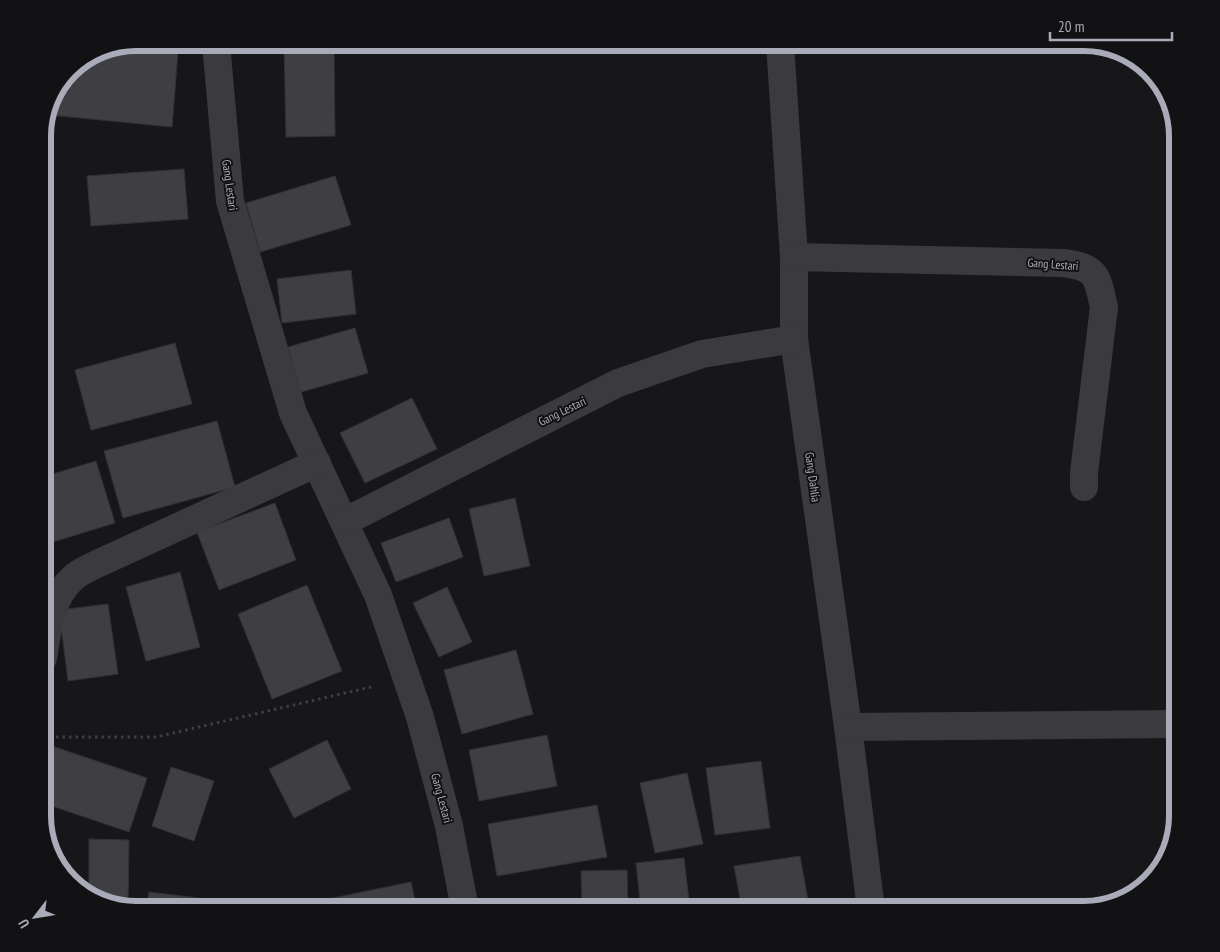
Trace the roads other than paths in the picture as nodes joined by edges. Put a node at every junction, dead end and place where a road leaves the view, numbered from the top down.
1 (217, 51) edge
2 (781, 51) edge
3 (794, 257) junction
4 (794, 339) junction
5 (317, 463) junction
6 (1084, 487) dead end
7 (344, 522) junction
8 (51, 616) edge
9 (1169, 724) edge
10 (848, 728) junction
11 (463, 901) edge
12 (870, 901) edge

1 - 5 street, Gang Lestari
2 - 3 street, Gang Dahlia
3 - 4 street, Gang Dahlia
3 - 6 street, Gang Lestari
4 - 7 street, Gang Lestari
4 - 10 street, Gang Dahlia
5 - 7 street, Gang Lestari
5 - 8 street
7 - 11 street, Gang Lestari
9 - 10 street
10 - 12 street, Gang Dahlia

